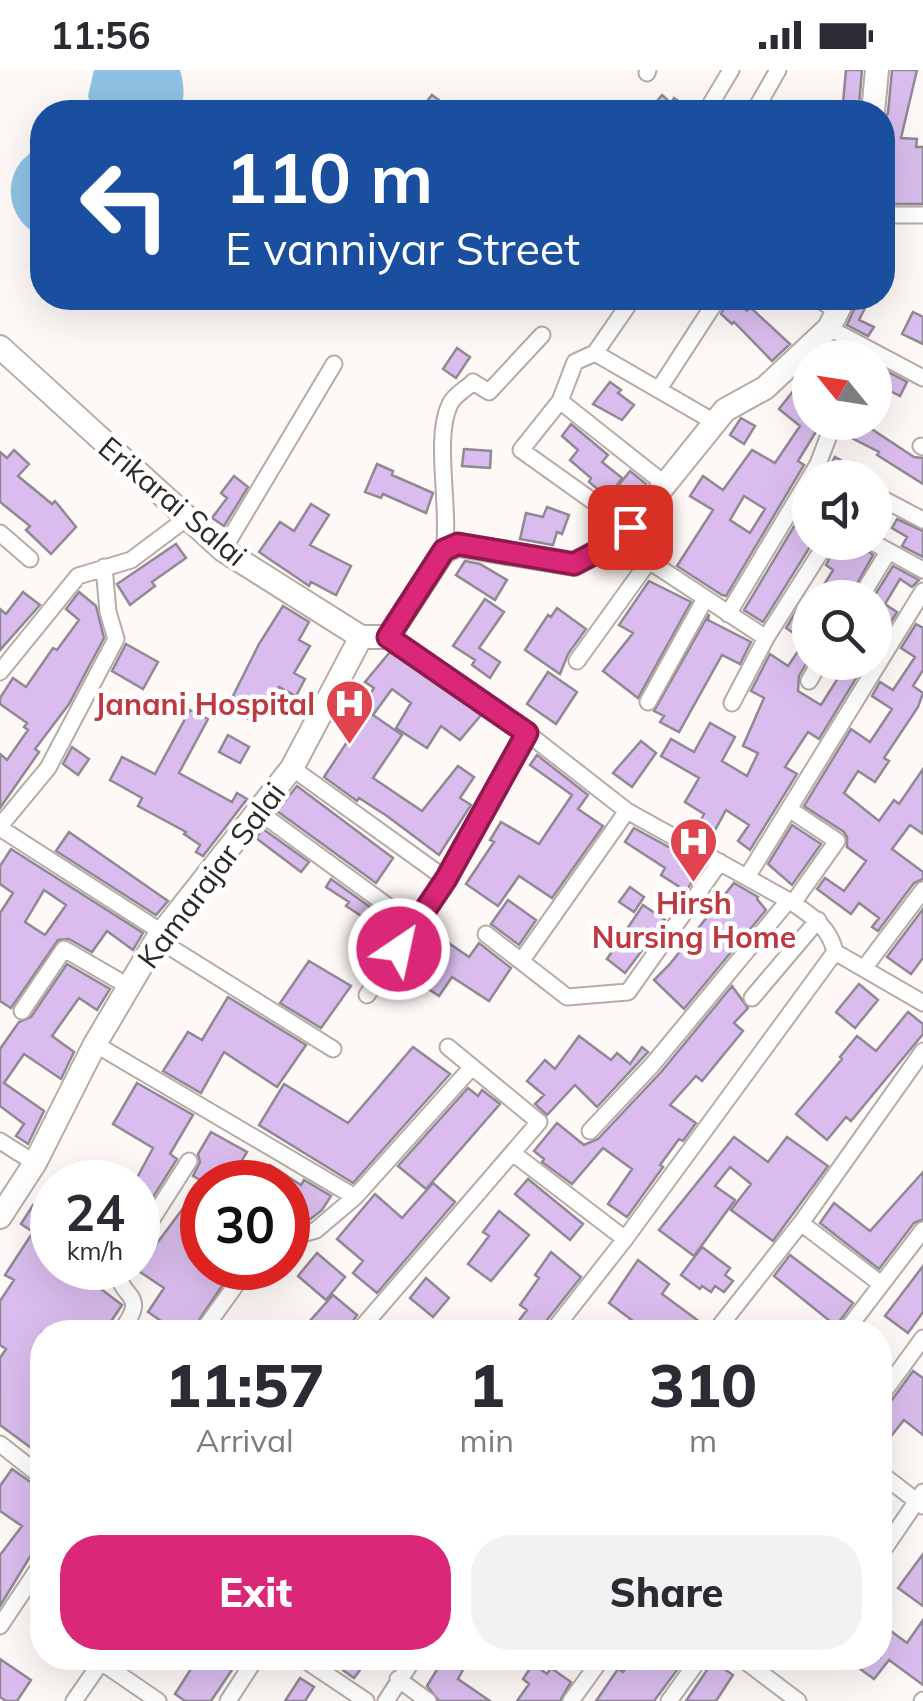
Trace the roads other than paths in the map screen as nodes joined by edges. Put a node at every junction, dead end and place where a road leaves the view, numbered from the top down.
1 (731, 70) edge
2 (778, 70) edge
3 (877, 70) edge
4 (713, 100) edge
5 (761, 100) edge
6 (874, 100) edge
7 (895, 215) edge
8 (923, 215) edge
9 (625, 310) edge
10 (710, 310) edge
11 (837, 312) edge
12 (542, 335) dead end
13 (859, 340) edge
14 (0, 347) edge
15 (596, 352) junction
16 (334, 364) dead end
17 (892, 364) edge
18 (923, 378) edge
19 (660, 389) junction
20 (560, 400) junction
21 (716, 423) junction
22 (827, 440) edge
23 (666, 484) junction
24 (892, 504) edge
25 (187, 518) junction
26 (923, 520) edge
27 (0, 532) edge
28 (621, 535) junction
29 (223, 550) junction
30 (444, 550) junction
31 (892, 554) edge
32 (30, 559) dead end
33 (816, 560) edge
34 (648, 562) junction
35 (104, 567) junction
36 (923, 570) edge
37 (923, 591) edge
38 (704, 599) junction
39 (728, 614) junction
40 (361, 637) junction
41 (388, 637) junction
42 (766, 638) junction
43 (577, 661) dead end
44 (0, 672) edge
45 (648, 702) dead end
46 (732, 703) dead end
47 (527, 733) junction
48 (292, 768) junction
49 (789, 809) junction
50 (260, 812) junction
51 (627, 812) junction
52 (0, 827) edge
53 (720, 862) junction
54 (747, 876) junction
55 (446, 879) junction
56 (923, 890) edge
57 (791, 902) junction
58 (818, 920) junction
59 (414, 926) junction
60 (486, 934) dead end
61 (160, 936) junction
62 (835, 952) junction
63 (522, 960) junction
64 (865, 967) junction
65 (128, 986) junction
66 (367, 994) dead end
67 (752, 998) dead end
68 (923, 1003) edge
69 (22, 1011) dead end
70 (95, 1044) junction
71 (448, 1047) dead end
72 (333, 1048) dead end
73 (923, 1051) edge
74 (472, 1067) junction
75 (590, 1131) dead end
76 (0, 1141) edge
77 (514, 1154) junction
78 (30, 1160) edge
79 (37, 1160) edge
80 (30, 1171) edge
81 (180, 1174) edge
82 (355, 1197) junction
83 (160, 1206) edge
84 (0, 1217) edge
85 (801, 1223) junction
86 (923, 1230) edge
87 (310, 1232) edge
88 (625, 1239) junction
89 (881, 1284) junction
90 (126, 1290) edge
91 (232, 1290) edge
92 (130, 1320) edge
93 (211, 1320) edge
94 (369, 1320) edge
95 (561, 1320) edge
96 (724, 1320) edge
97 (854, 1320) edge
98 (923, 1338) edge
99 (892, 1381) edge
100 (1, 1446) edge
101 (30, 1468) edge
102 (892, 1481) edge
103 (921, 1500) edge
104 (892, 1539) edge
105 (30, 1581) edge
106 (0, 1626) edge
107 (96, 1670) edge
108 (116, 1670) edge
109 (248, 1670) edge
110 (320, 1670) edge
111 (405, 1670) edge
112 (593, 1670) edge
113 (692, 1670) edge
114 (757, 1670) edge
115 (398, 1680) junction
116 (74, 1701) edge
117 (158, 1701) edge
118 (228, 1701) edge
119 (366, 1701) edge
120 (386, 1701) edge
121 (428, 1701) edge
122 (571, 1701) edge
123 (670, 1701) edge
124 (798, 1701) edge

1 - 4 street
2 - 5 street
3 - 6 main road
7 - 8 street
9 - 15 street
10 - 19 street
11 - 13 street
11 - 21 main road
12 - 30 street
14 - 25 main road, Erikarai Salai
15 - 19 street
15 - 20 street
16 - 29 street
17 - 18 street
19 - 21 street
20 - 23 street
20 - 28 street
21 - 23 main road
22 - 39 street
23 - 28 main road
24 - 26 street
25 - 29 main road, Erikarai Salai
25 - 35 street
27 - 32 street
28 - 30 main road
28 - 34 street
29 - 40 main road, Erikarai Salai
30 - 41 main road
31 - 36 street
33 - 42 street
34 - 38 street
34 - 43 street
35 - 44 street
35 - 52 street
37 - 49 street
38 - 39 street
38 - 45 street
39 - 42 street
40 - 41 main road
40 - 48 main road, Kamarajar Salai
41 - 47 street
42 - 46 street
47 - 51 street
47 - 55 street
48 - 50 main road, Kamarajar Salai
48 - 55 street
49 - 54 street
49 - 57 street
50 - 59 street
50 - 61 main road, Kamarajar Salai
51 - 53 street
51 - 63 street
52 - 61 street
53 - 54 street
53 - 63 street
54 - 57 street
55 - 59 street
56 - 64 street
57 - 58 street
57 - 75 street
58 - 62 street
58 - 67 street
59 - 66 street
60 - 63 street
61 - 65 main road, Kamarajar Salai
61 - 72 street
62 - 64 street
62 - 88 street
64 - 68 street
65 - 69 street
65 - 70 main road, Kamarajar Salai
70 - 79 main road, Kamarajar Salai
70 - 82 street
71 - 74 street
73 - 85 street
74 - 77 street
74 - 82 street
76 - 78 street
77 - 88 street
77 - 94 street
80 - 84 main road, Kamarajar Salai
81 - 83 street
82 - 87 street
85 - 89 street
85 - 96 street
86 - 89 street
88 - 95 street
89 - 97 street
90 - 92 street
91 - 93 street
98 - 99 street
100 - 101 street
102 - 103 street
103 - 104 street
105 - 106 street
107 - 116 street
108 - 117 street
109 - 118 street
110 - 119 street
111 - 115 street
112 - 122 street
113 - 123 street
114 - 124 street
115 - 120 street
115 - 121 street

